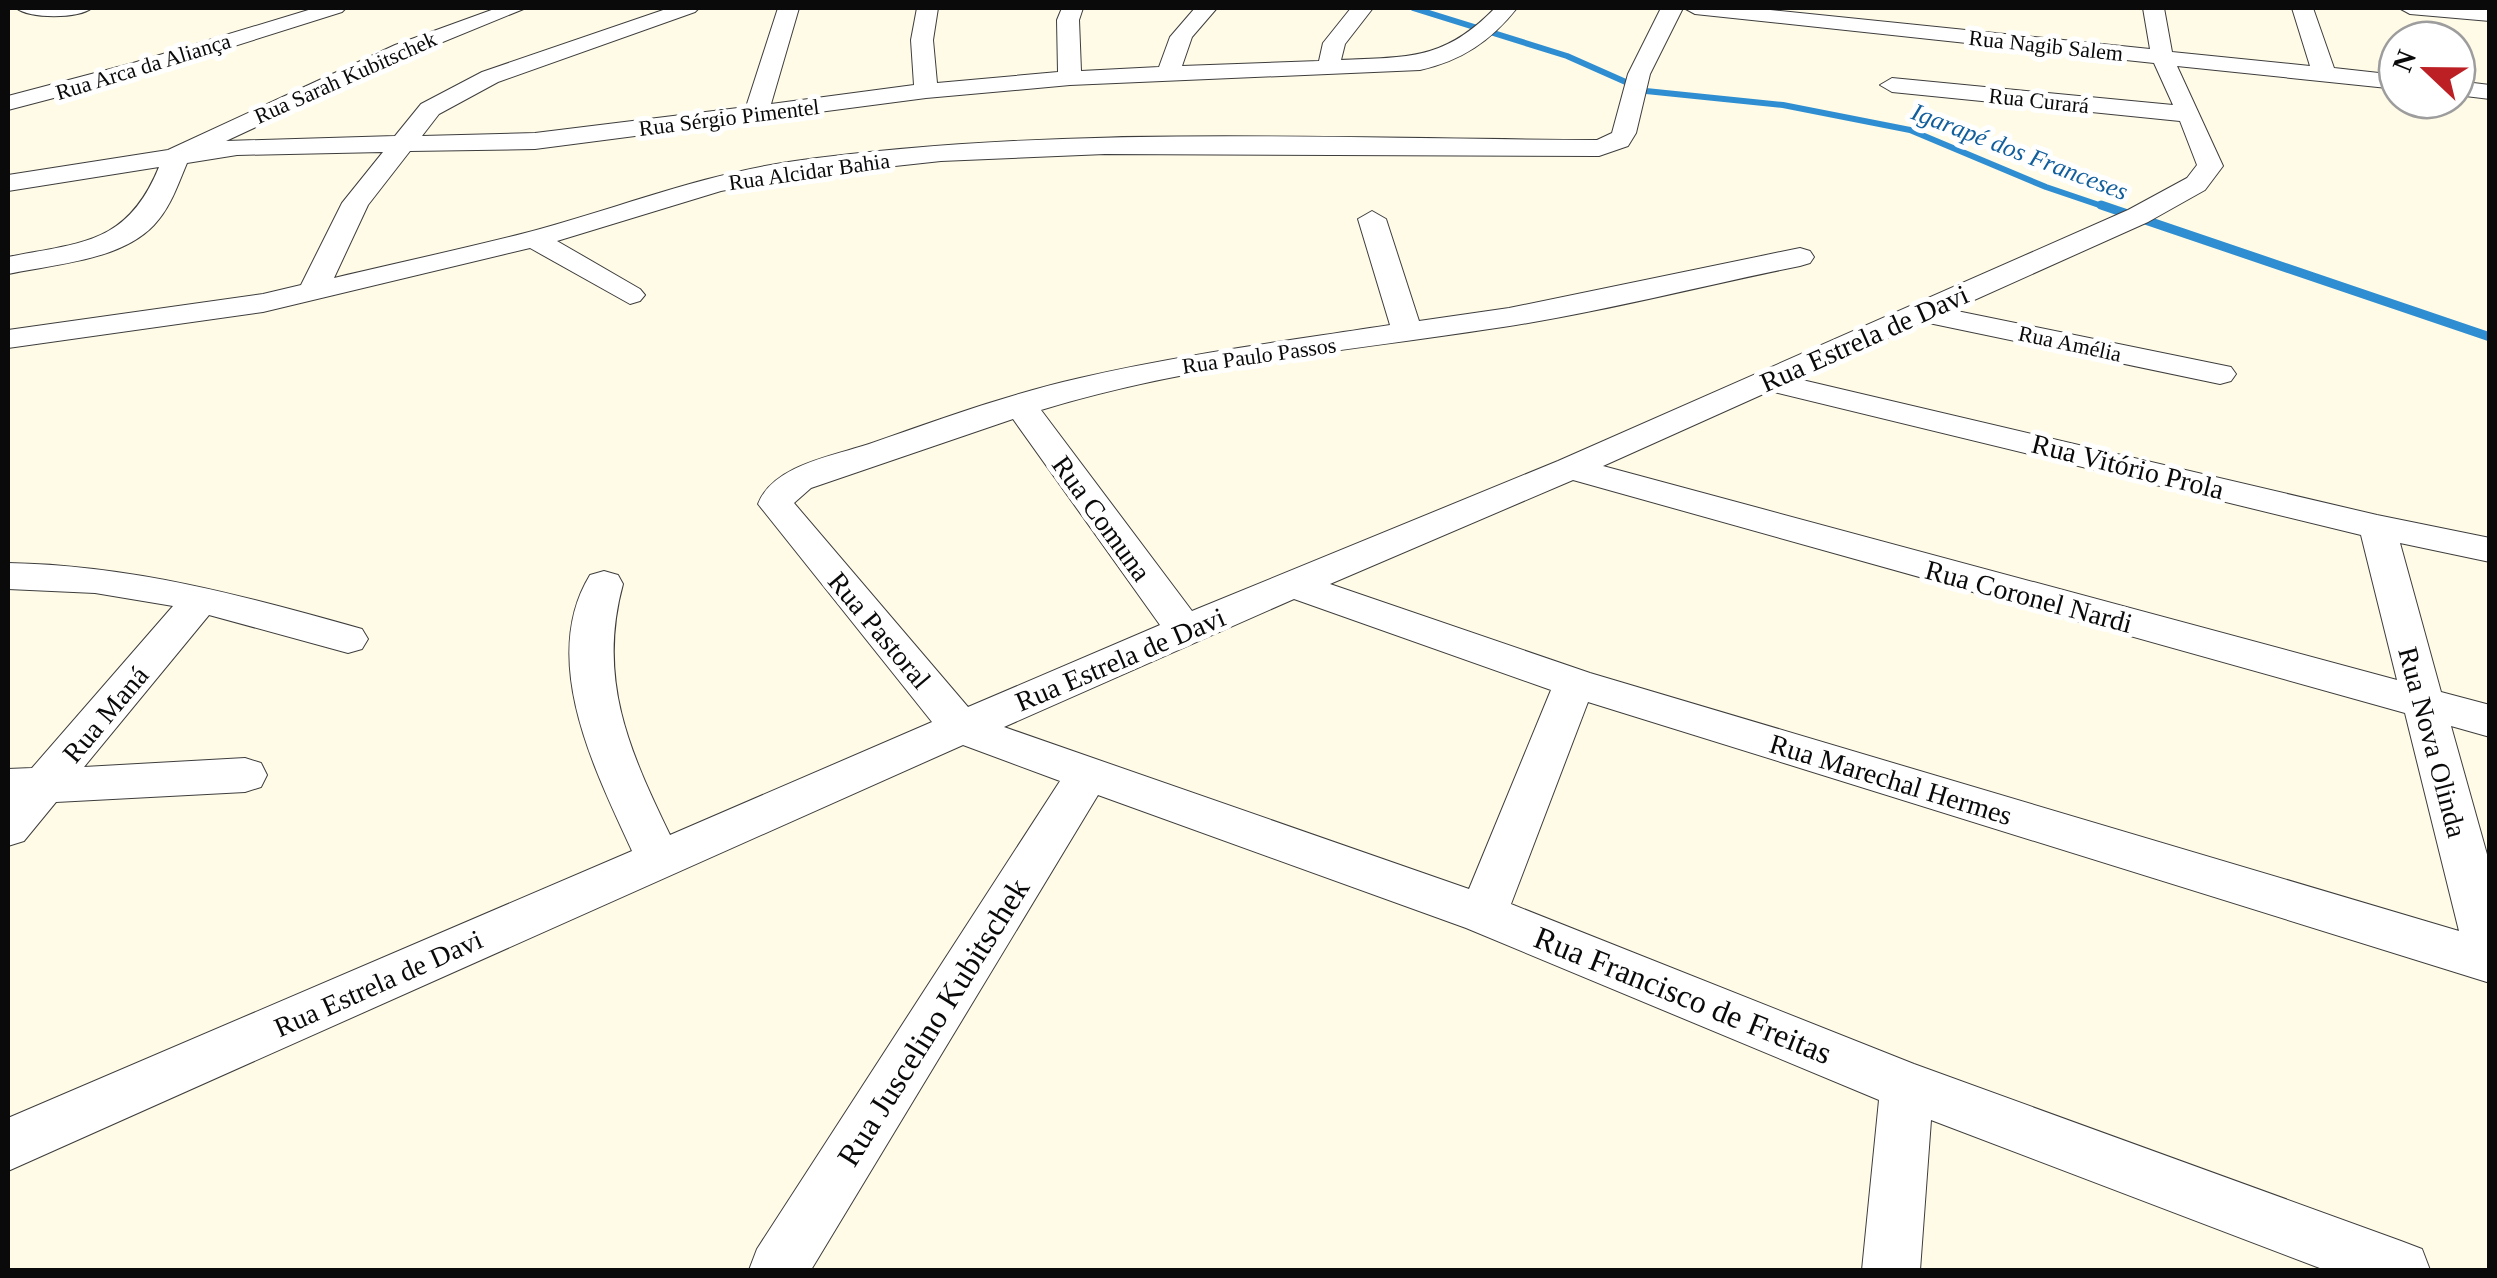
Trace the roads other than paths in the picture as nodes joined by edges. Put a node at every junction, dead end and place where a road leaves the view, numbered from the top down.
1 (28, 8) edge
2 (80, 8) edge
3 (335, 8) edge
4 (515, 8) edge
5 (688, 8) edge
6 (788, 8) edge
7 (927, 8) edge
8 (1072, 8) edge
9 (1206, 8) edge
10 (1362, 8) edge
11 (1506, 8) edge
12 (1672, 8) edge
13 (1695, 8) edge
14 (2154, 8) edge
15 (2302, 8) edge
16 (2410, 8) edge
17 (2490, 14) edge
18 (1864, 17) edge
19 (2162, 57) junction
20 (1890, 66) junction
21 (1328, 68) junction
22 (1170, 74) junction
23 (2324, 74) junction
24 (1070, 78) junction
25 (2377, 80) edge
26 (926, 92) junction
27 (8, 104) edge
28 (756, 114) junction
29 (2186, 114) junction
30 (398, 146) junction
31 (178, 154) junction
32 (8, 183) edge
33 (1372, 219) dead end
34 (534, 238) junction
35 (1800, 257) dead end
36 (8, 266) edge
37 (312, 292) junction
38 (630, 295) dead end
39 (1920, 312) junction
40 (1408, 333) junction
41 (8, 339) edge
42 (2220, 374) dead end
43 (1767, 382) junction
44 (1020, 405) junction
45 (1570, 468) junction
46 (2377, 527) junction
47 (799, 533) joint
48 (2490, 550) edge
49 (8, 576) edge
50 (604, 584) dead end
51 (1296, 586) junction
52 (202, 600) junction
53 (1184, 630) junction
54 (348, 639) dead end
55 (1575, 683) junction
56 (2423, 704) junction
57 (2490, 722) edge
58 (961, 728) junction
59 (1088, 774) junction
60 (245, 775) dead end
61 (26, 787) edge
62 (8, 828) edge
63 (659, 860) junction
64 (1483, 914) junction
65 (2490, 959) edge
66 (1906, 1086) junction
67 (8, 1145) edge
68 (778, 1270) edge
69 (1890, 1270) edge
70 (2402, 1270) edge

1 - 2 street
3 - 27 street, Rua Arca da Aliança
4 - 31 street, Rua Sarah Kubitschek
5 - 30 street
6 - 28 street
7 - 26 street
8 - 24 street
9 - 22 street
10 - 21 street
11 - 21 street, Rua Sérgio Pimentel
12 - 34 street, Rua Alcidar Bahia
13 - 18 street, Rua Nagib Salem
14 - 19 street
15 - 23 street
16 - 17 street
18 - 20 street, Rua Nagib Salem
19 - 20 street, Rua Nagib Salem
19 - 23 street, Rua Nagib Salem
19 - 29 street
20 - 29 street, Rua Curará
21 - 22 street, Rua Sérgio Pimentel
22 - 24 street, Rua Sérgio Pimentel
23 - 25 street, Rua Nagib Salem
24 - 26 street, Rua Sérgio Pimentel
26 - 28 street, Rua Sérgio Pimentel
28 - 30 street, Rua Sérgio Pimentel
29 - 39 street, Rua Estrela de Davi
30 - 31 street, Rua Sérgio Pimentel
30 - 37 street
31 - 32 street, Rua Sérgio Pimentel
31 - 36 street
33 - 40 street
34 - 37 street, Rua Alcidar Bahia
34 - 38 street
35 - 40 street, Rua Paulo Passos
37 - 41 street, Rua Alcidar Bahia
39 - 42 street, Rua Amélia
39 - 43 street, Rua Estrela de Davi
40 - 44 street, Rua Paulo Passos
43 - 45 street, Rua Estrela de Davi
43 - 46 street, Rua Vitório Prola
44 - 47 street, Rua Paulo Passos
44 - 53 street, Rua Comuna
45 - 51 street, Rua Estrela de Davi
45 - 56 street, Rua Coronel Nardi
46 - 48 street, Rua Vitório Prola
46 - 56 street, Rua Nova Olinda
47 - 58 street, Rua Pastoral
49 - 52 street
50 - 63 street
51 - 53 street, Rua Estrela de Davi
51 - 55 street, Rua Marechal Hermes
52 - 54 street
52 - 61 street, Rua Maná
53 - 58 street, Rua Estrela de Davi
55 - 64 street
55 - 65 street, Rua Marechal Hermes
56 - 57 street, Rua Coronel Nardi
56 - 65 street, Rua Nova Olinda
58 - 59 street, Rua Francisco de Freitas
58 - 63 street, Rua Estrela de Davi
59 - 64 street, Rua Francisco de Freitas
59 - 68 street, Rua Juscelino Kubitschek
60 - 61 street
61 - 62 street, Rua Maná
63 - 67 street, Rua Estrela de Davi
64 - 66 street, Rua Francisco de Freitas
66 - 69 street
66 - 70 street, Rua Francisco de Freitas

